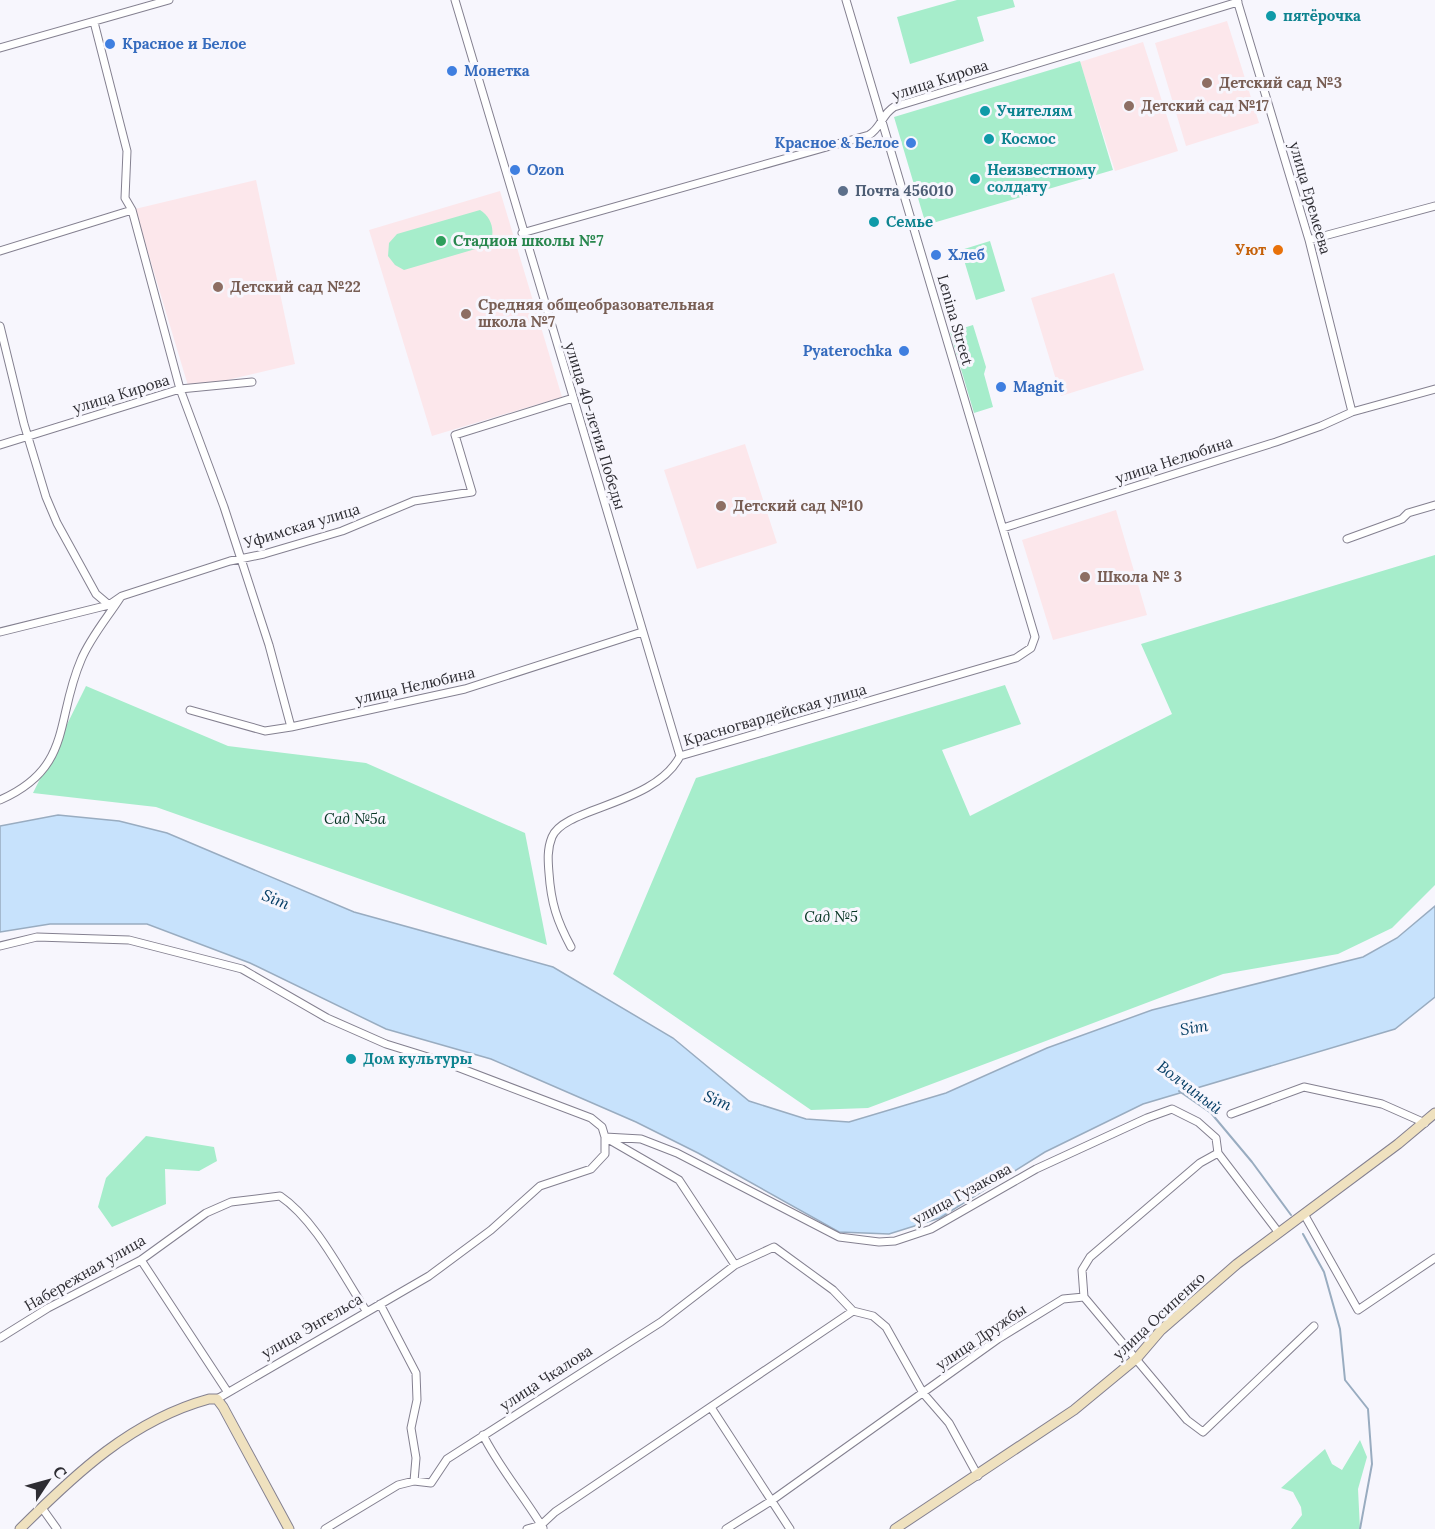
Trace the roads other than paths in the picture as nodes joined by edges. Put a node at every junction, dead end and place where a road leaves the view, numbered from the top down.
1 (169, 0) edge
2 (455, 0) edge
3 (846, 0) edge
4 (1237, 1) edge
5 (94, 22) junction
6 (0, 48) edge
7 (882, 119) junction
8 (1435, 206) edge
9 (132, 210) junction
10 (522, 233) junction
11 (1309, 240) junction
12 (0, 252) edge
13 (0, 326) edge
14 (252, 382) dead end
15 (180, 389) junction
16 (1435, 389) edge
17 (573, 398) junction
18 (1352, 408) junction
19 (28, 436) junction
20 (0, 445) edge
21 (1435, 505) edge
22 (1003, 528) junction
23 (1347, 539) dead end
24 (241, 558) junction
25 (122, 596) junction
26 (108, 604) junction
27 (0, 632) edge
28 (642, 632) junction
29 (1031, 648) joint
30 (190, 710) dead end
31 (291, 727) junction
32 (680, 756) junction
33 (0, 800) edge
34 (0, 946) edge
35 (571, 947) dead end
36 (1435, 1113) edge
37 (1231, 1114) dead end
38 (1425, 1123) junction
39 (606, 1137) junction
40 (1218, 1154) junction
41 (1304, 1214) junction
42 (1279, 1233) junction
43 (1435, 1258) edge
44 (141, 1260) junction
45 (735, 1265) junction
46 (1084, 1297) junction
47 (380, 1304) junction
48 (853, 1311) junction
49 (367, 1312) junction
50 (1314, 1326) dead end
51 (0, 1338) edge
52 (1137, 1358) junction
53 (227, 1391) junction
54 (923, 1393) junction
55 (217, 1400) junction
56 (712, 1409) junction
57 (483, 1435) junction
58 (978, 1476) junction
59 (414, 1481) junction
60 (771, 1501) junction
61 (42, 1508) junction
62 (542, 1527) edge
63 (20, 1529) edge
64 (57, 1529) edge
65 (290, 1529) edge
66 (325, 1529) edge
67 (527, 1529) edge
68 (726, 1529) edge
69 (790, 1529) edge
70 (895, 1529) edge

1 - 5 street
2 - 10 street, улица 40-летия Победы
3 - 7 street, Lenina Street
4 - 7 street, улица Кирова
4 - 11 street, улица Еремеева
5 - 6 street
5 - 9 street
7 - 10 street, улица Кирова
7 - 22 street, Lenina Street
8 - 11 street
9 - 12 street
9 - 15 street
10 - 17 street, улица 40-летия Победы
11 - 18 street, улица Еремеева
13 - 19 street
14 - 15 street, улица Кирова
15 - 19 street, улица Кирова
15 - 24 street
16 - 18 street, улица Нелюбина
17 - 24 street, Уфимская улица
17 - 28 street, улица 40-летия Победы
18 - 22 street, улица Нелюбина
19 - 20 street, улица Кирова
19 - 26 street
21 - 23 street
22 - 29 street, Lenina Street
24 - 25 street, Уфимская улица
24 - 31 street
25 - 26 street, Уфимская улица
25 - 33 street
26 - 27 street, Уфимская улица
28 - 31 street, улица Нелюбина
28 - 32 street, улица 40-летия Победы
29 - 32 street, Красногвардейская улица
30 - 31 street, улица Нелюбина
32 - 35 street, Красногвардейская улица
34 - 39 street
36 - 38 main road, улица Осипенко
37 - 38 street
38 - 41 main road, улица Осипенко
39 - 40 street, улица Гузакова
39 - 45 street
39 - 47 street, улица Энгельса
40 - 42 street, улица Гузакова
40 - 46 street
41 - 42 main road, улица Осипенко
41 - 43 street
42 - 52 main road, улица Осипенко
44 - 49 street, Набережная улица
44 - 51 street, Набережная улица
44 - 53 street
45 - 48 street, улица Чкалова
45 - 57 street, улица Чкалова
46 - 52 street
46 - 54 street, улица Дружбы
47 - 49 street, улица Энгельса
47 - 59 street
48 - 54 street
48 - 56 street
49 - 53 street, улица Энгельса
50 - 52 street
52 - 58 main road, улица Осипенко
53 - 55 street, улица Энгельса
54 - 58 street
54 - 60 street, улица Дружбы
55 - 61 main road
55 - 65 main road
56 - 60 street
56 - 62 street
57 - 59 street, улица Чкалова
57 - 62 street
58 - 70 main road, улица Осипенко
59 - 66 street, улица Чкалова
60 - 68 street, улица Дружбы
60 - 69 street
61 - 63 main road
61 - 64 street
62 - 67 street

